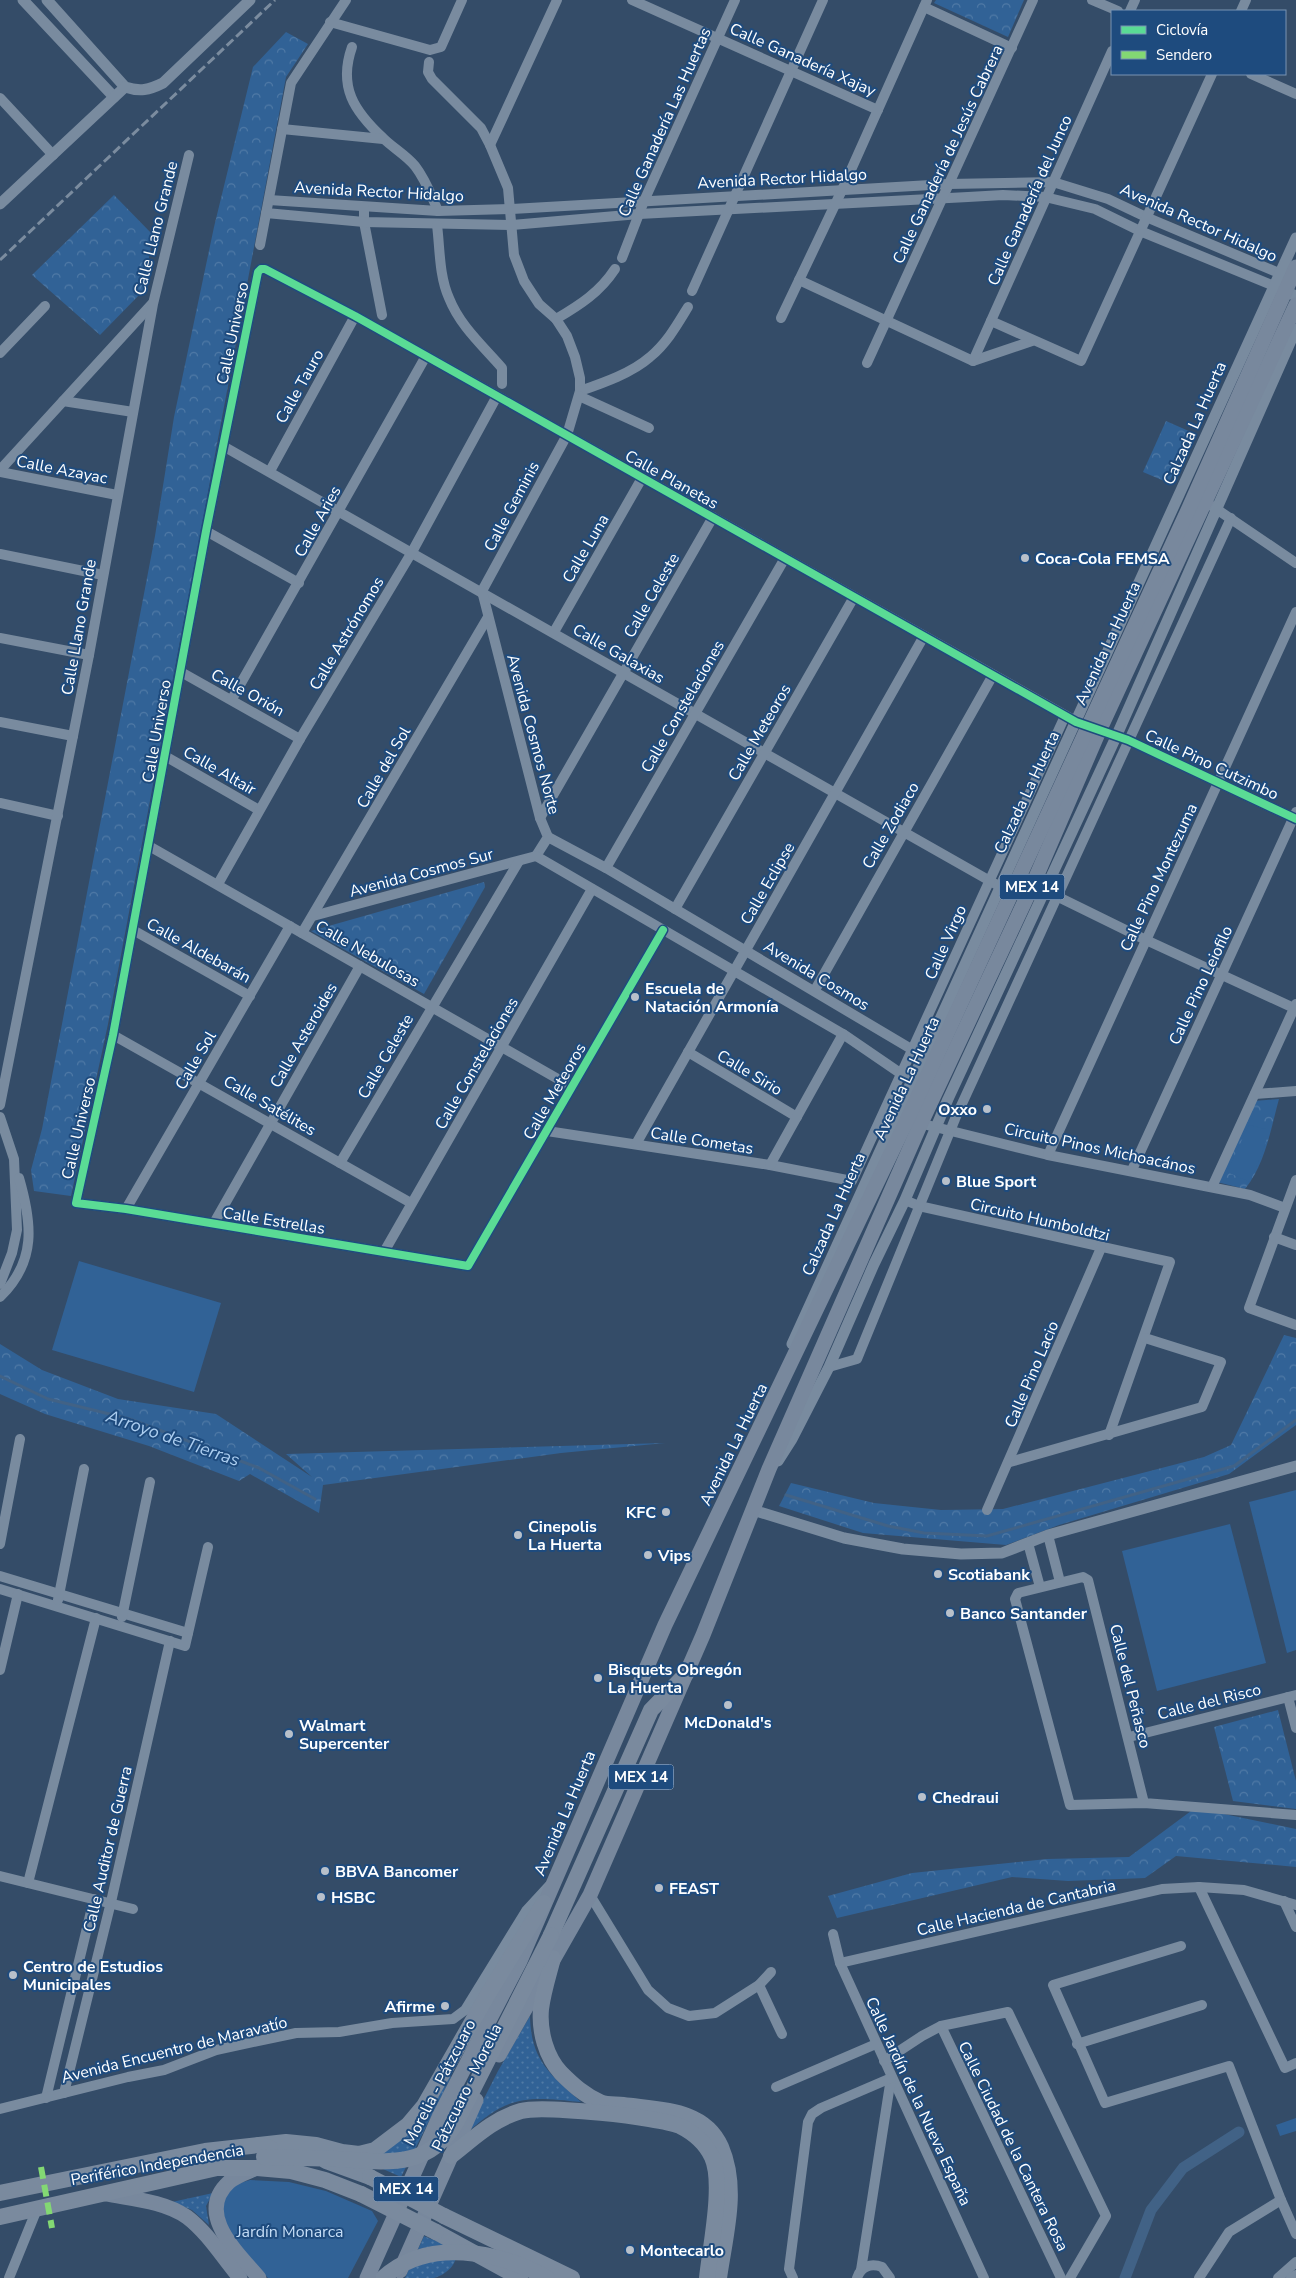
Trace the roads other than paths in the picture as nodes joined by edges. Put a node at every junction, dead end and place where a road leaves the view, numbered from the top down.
1 (23, 0) edge
2 (47, 0) edge
3 (250, 0) edge
4 (346, 0) edge
5 (462, 0) edge
6 (557, 0) edge
7 (632, 0) edge
8 (735, 0) edge
9 (823, 0) edge
10 (1033, 0) edge
11 (1092, 0) edge
12 (648, 3) edge
13 (926, 4) edge
14 (1116, 10) edge
15 (330, 22) junction
16 (718, 38) junction
17 (352, 47) dead end
18 (1012, 48) junction
19 (1111, 53) edge
20 (429, 62) dead end
21 (791, 71) junction
22 (1212, 75) edge
23 (1253, 75) edge
24 (125, 87) junction
25 (1296, 94) edge
26 (114, 97) junction
27 (0, 98) edge
28 (878, 110) junction
29 (282, 129) junction
30 (383, 139) junction
31 (490, 145) junction
32 (53, 155) junction
33 (189, 155) dead end
34 (1053, 182) junction
35 (948, 184) junction
36 (842, 190) junction
37 (735, 195) junction
38 (1045, 198) junction
39 (942, 199) junction
40 (269, 200) junction
41 (644, 201) junction
42 (0, 204) edge
43 (835, 205) junction
44 (364, 207) junction
45 (512, 209) junction
46 (728, 210) junction
47 (438, 211) junction
48 (266, 213) junction
49 (638, 214) junction
50 (1146, 217) junction
51 (364, 222) junction
52 (437, 225) junction
53 (512, 225) junction
54 (1140, 230) junction
55 (1296, 238) edge
56 (260, 244) dead end
57 (1216, 247) junction
58 (622, 258) dead end
59 (1210, 260) junction
60 (265, 269) joint
61 (615, 269) dead end
62 (799, 280) junction
63 (1288, 282) edge
64 (692, 291) dead end
65 (152, 304) junction
66 (44, 306) dead end
67 (1296, 306) edge
68 (688, 307) dead end
69 (382, 315) dead end
70 (355, 316) junction
71 (781, 318) dead end
72 (556, 319) junction
73 (887, 320) junction
74 (991, 321) junction
75 (1296, 329) edge
76 (1032, 341) junction
77 (0, 353) edge
78 (426, 356) junction
79 (973, 361) junction
80 (867, 363) dead end
81 (502, 384) dead end
82 (579, 393) junction
83 (497, 396) junction
84 (63, 401) junction
85 (133, 412) junction
86 (649, 428) dead end
87 (567, 435) junction
88 (222, 446) junction
89 (0, 470) edge
90 (270, 471) junction
91 (642, 478) junction
92 (118, 495) junction
93 (1210, 505) junction
94 (340, 511) junction
95 (713, 517) junction
96 (1231, 518) junction
97 (206, 531) junction
98 (412, 552) junction
99 (0, 554) edge
100 (785, 558) junction
101 (1296, 563) edge
102 (103, 575) junction
103 (299, 583) junction
104 (482, 592) junction
105 (854, 597) junction
106 (1296, 612) edge
107 (488, 617) junction
108 (554, 632) junction
109 (924, 636) junction
110 (0, 638) edge
111 (89, 655) junction
112 (181, 672) junction
113 (624, 673) junction
114 (993, 675) junction
115 (232, 699) junction
116 (695, 713) junction
117 (1065, 716) junction
118 (0, 722) edge
119 (1088, 726) junction
120 (73, 736) junction
121 (1116, 737) junction
122 (300, 739) junction
123 (1128, 740) junction
124 (765, 753) junction
125 (165, 756) junction
126 (1218, 782) junction
127 (836, 793) junction
128 (0, 803) edge
129 (259, 810) junction
130 (58, 816) junction
131 (1295, 816) edge
132 (540, 818) junction
133 (903, 832) junction
134 (548, 837) junction
135 (149, 846) junction
136 (536, 856) junction
137 (519, 861) junction
138 (606, 868) junction
139 (989, 880) junction
140 (218, 884) junction
141 (1038, 887) junction
142 (592, 889) junction
143 (1006, 890) junction
144 (1059, 896) junction
145 (675, 909) junction
146 (313, 916) junction
147 (290, 926) junction
148 (133, 930) junction
149 (663, 930) junction
150 (302, 933) junction
151 (1146, 940) junction
152 (746, 950) junction
153 (360, 966) junction
154 (734, 972) junction
155 (1221, 976) junction
156 (815, 990) junction
157 (250, 996) junction
158 (431, 1007) junction
159 (1295, 1007) edge
160 (843, 1034) junction
161 (113, 1035) junction
162 (503, 1048) junction
163 (688, 1052) junction
164 (922, 1057) junction
165 (901, 1074) junction
166 (941, 1080) junction
167 (200, 1082) junction
168 (572, 1087) junction
169 (1296, 1091) edge
170 (932, 1094) junction
171 (1254, 1094) junction
172 (0, 1105) edge
173 (0, 1117) edge
174 (797, 1117) junction
175 (270, 1122) junction
176 (921, 1123) junction
177 (951, 1130) junction
178 (547, 1131) junction
179 (636, 1144) junction
180 (1048, 1155) junction
181 (14, 1158) junction
182 (340, 1163) junction
183 (770, 1165) junction
184 (1132, 1170) junction
185 (1296, 1180) edge
186 (852, 1181) joint
187 (1212, 1187) junction
188 (905, 1200) junction
189 (76, 1202) joint
190 (411, 1203) junction
191 (919, 1206) junction
192 (1285, 1208) junction
193 (126, 1209) junction
194 (214, 1224) junction
195 (17, 1230) junction
196 (30, 1232) junction
197 (1274, 1237) junction
198 (1296, 1245) edge
199 (1101, 1248) junction
200 (384, 1252) junction
201 (468, 1266) joint
202 (0, 1284) edge
203 (0, 1297) edge
204 (1296, 1325) edge
205 (1145, 1338) junction
206 (829, 1367) junction
207 (766, 1415) junction
208 (1109, 1435) junction
209 (20, 1439) dead end
210 (1010, 1462) junction
211 (1296, 1466) edge
212 (84, 1469) dead end
213 (769, 1469) junction
214 (150, 1482) dead end
215 (753, 1510) junction
216 (987, 1510) dead end
217 (1048, 1535) junction
218 (1028, 1543) junction
219 (0, 1544) edge
220 (208, 1547) dead end
221 (0, 1576) edge
222 (1060, 1582) junction
223 (1040, 1587) junction
224 (0, 1589) edge
225 (18, 1594) junction
226 (60, 1594) junction
227 (57, 1606) junction
228 (123, 1612) junction
229 (96, 1618) junction
230 (119, 1625) junction
231 (188, 1633) junction
232 (170, 1641) junction
233 (0, 1670) edge
234 (686, 1674) junction
235 (1292, 1696) edge
236 (1296, 1728) edge
237 (1129, 1737) junction
238 (1144, 1803) junction
239 (1296, 1814) edge
240 (0, 1876) edge
241 (555, 1879) junction
242 (28, 1883) junction
243 (1199, 1887) junction
244 (590, 1895) junction
245 (94, 1899) junction
246 (1284, 1901) junction
247 (111, 1902) junction
248 (544, 1903) junction
249 (1296, 1905) edge
250 (133, 1908) dead end
251 (577, 1917) joint
252 (1296, 1927) edge
253 (833, 1934) dead end
254 (1181, 1946) dead end
255 (553, 1958) junction
256 (840, 1963) junction
257 (771, 1972) dead end
258 (759, 1985) junction
259 (1202, 2006) dead end
260 (941, 2026) junction
261 (782, 2034) dead end
262 (876, 2044) junction
263 (1078, 2044) junction
264 (884, 2061) junction
265 (1296, 2063) edge
266 (892, 2078) junction
267 (776, 2087) dead end
268 (64, 2093) junction
269 (46, 2098) junction
270 (0, 2109) edge
271 (451, 2156) junction
272 (260, 2157) junction
273 (0, 2193) edge
274 (106, 2194) junction
275 (1281, 2200) junction
276 (37, 2209) junction
277 (0, 2212) edge
278 (0, 2217) edge
279 (1296, 2234) edge
280 (1296, 2262) edge
281 (370, 2271) edge
282 (859, 2274) edge
283 (1296, 2275) edge
284 (9, 2278) edge
285 (240, 2278) edge
286 (259, 2278) edge
287 (363, 2278) edge
288 (383, 2278) edge
289 (397, 2278) edge
290 (520, 2278) edge
291 (547, 2278) edge
292 (572, 2278) edge
293 (707, 2278) edge
294 (719, 2278) edge
295 (793, 2278) edge
296 (890, 2278) edge
297 (984, 2278) edge
298 (1061, 2278) edge
299 (1070, 2278) edge
300 (1199, 2278) edge
301 (1278, 2278) edge
302 (1291, 2278) edge

1 - 26 street
2 - 24 street
3 - 24 street
4 - 15 street
5 - 15 street
6 - 31 street
7 - 12 street, Calle Ganadería Xajay
8 - 16 street, Calle Ganadería Las Huertas
9 - 21 street
10 - 18 street, Calle Ganadería de Jesús Cabrera
11 - 14 street
12 - 16 street, Calle Ganadería Xajay
13 - 18 street
13 - 28 street
15 - 29 street
16 - 21 street, Calle Ganadería Xajay
16 - 41 street, Calle Ganadería Las Huertas
17 - 30 street
18 - 35 street, Calle Ganadería de Jesús Cabrera
19 - 34 street, Calle Ganadería del Junco
20 - 31 street
21 - 28 street, Calle Ganadería Xajay
21 - 37 street
22 - 50 street
23 - 25 street
24 - 26 street
26 - 32 street
27 - 32 street
28 - 36 street
29 - 30 street
29 - 40 street
30 - 47 street
31 - 45 street
32 - 42 street
33 - 65 street, Calle Llano Grande
34 - 35 street, Avenida Rector Hidalgo
34 - 38 street, Calle Ganadería del Junco
34 - 50 street, Avenida Rector Hidalgo
35 - 36 street, Avenida Rector Hidalgo
35 - 39 street, Calle Ganadería de Jesús Cabrera
36 - 37 street, Avenida Rector Hidalgo
36 - 43 street
37 - 41 street, Avenida Rector Hidalgo
37 - 46 street
38 - 39 street, Avenida Rector Hidalgo
38 - 54 street, Avenida Rector Hidalgo
38 - 74 street, Calle Ganadería del Junco
39 - 43 street, Avenida Rector Hidalgo
39 - 73 street, Calle Ganadería de Jesús Cabrera
40 - 44 street, Avenida Rector Hidalgo
40 - 48 street
41 - 45 street, Avenida Rector Hidalgo
41 - 49 street, Calle Ganadería Las Huertas
43 - 46 street, Avenida Rector Hidalgo
43 - 62 street
44 - 47 street, Avenida Rector Hidalgo
44 - 51 street
45 - 47 street, Avenida Rector Hidalgo
45 - 53 street
46 - 49 street, Avenida Rector Hidalgo
46 - 64 street
48 - 51 street, Avenida Rector Hidalgo
48 - 56 street
49 - 53 street, Avenida Rector Hidalgo
49 - 58 street, Calle Ganadería Las Huertas
50 - 54 street
50 - 57 street, Avenida Rector Hidalgo
51 - 52 street, Avenida Rector Hidalgo
51 - 69 street
52 - 53 street, Avenida Rector Hidalgo
52 - 81 street
53 - 72 street
54 - 59 street, Avenida Rector Hidalgo
54 - 76 street
55 - 63 street
57 - 59 street
57 - 63 street, Avenida Rector Hidalgo
59 - 63 street, Avenida Rector Hidalgo
60 - 70 street, Calle Planetas
60 - 88 street, Calle Universo
61 - 72 street
62 - 71 street
62 - 73 street
63 - 119 main road, Avenida La Huerta / MEX 14
65 - 84 street
65 - 85 street, Calle Llano Grande
66 - 77 street
67 - 93 main road, Avenida La Huerta / MEX 14
68 - 82 street
70 - 78 street, Calle Planetas
70 - 90 street, Calle Tauro
72 - 82 street
73 - 79 street
73 - 80 street, Calle Ganadería de Jesús Cabrera
74 - 76 street
74 - 79 street, Calle Ganadería del Junco
75 - 93 street, Calzada La Huerta
76 - 79 street
78 - 83 street, Calle Planetas
78 - 94 street, Calle Aries
82 - 86 street
82 - 87 street, Calle Geminis
83 - 87 street, Calle Planetas
83 - 98 street, Calle Astrónomos
84 - 85 street
84 - 89 street
85 - 92 street, Calle Llano Grande
87 - 91 street, Calle Planetas
87 - 104 street, Calle Geminis
88 - 90 street, Calle Galaxias
88 - 97 street, Calle Universo
89 - 92 street, Calle Azayac
90 - 94 street, Calle Galaxias
91 - 95 street, Calle Planetas
91 - 108 street, Calle Luna
92 - 102 street, Calle Llano Grande
93 - 96 street
93 - 119 main road, Avenida La Huerta / MEX 14
93 - 121 street, Calzada La Huerta
94 - 98 street, Calle Galaxias
94 - 103 street, Calle Aries
95 - 100 street, Calle Planetas
95 - 113 street, Calle Celeste
96 - 101 street
96 - 123 street
97 - 103 street
97 - 112 street, Calle Universo
98 - 104 street, Calle Galaxias
98 - 122 street, Calle Astrónomos
99 - 102 street
100 - 105 street, Calle Planetas
100 - 116 street, Calle Constelaciones
102 - 111 street, Calle Llano Grande
103 - 115 street, Calle Aries
104 - 107 street, Avenida Cosmos Norte
104 - 108 street, Calle Galaxias
105 - 109 street, Calle Planetas
105 - 124 street, Calle Meteoros
106 - 126 street, Calle Pino Montezuma
107 - 132 street, Avenida Cosmos Norte
107 - 146 street, Calle del Sol
108 - 113 street, Calle Galaxias
109 - 114 street, Calle Planetas
109 - 127 street, Calle Eclipse
110 - 111 street
111 - 120 street, Calle Llano Grande
112 - 115 street, Calle Orión
112 - 125 street, Calle Universo
113 - 116 street, Calle Galaxias
113 - 132 street, Calle Celeste
114 - 117 street, Calle Planetas
114 - 133 street, Calle Zodiaco
115 - 122 street, Calle Orión
116 - 124 street, Calle Galaxias
116 - 138 street, Calle Constelaciones
117 - 119 street, Calle Planetas
117 - 139 street, Calle Virgo
118 - 120 street
119 - 121 street, Calle Pino Cutzimbo
119 - 141 main road, Avenida La Huerta / MEX 14
119 - 143 main road, Avenida La Huerta / MEX 14
120 - 130 street, Calle Llano Grande
121 - 123 street, Calle Pino Cutzimbo
121 - 141 street, Calzada La Huerta
122 - 129 street, Calle Astrónomos
123 - 126 street, Calle Pino Cutzimbo
123 - 144 street
124 - 127 street, Calle Galaxias
124 - 145 street, Calle Meteoros
125 - 129 street, Calle Altair
125 - 135 street, Calle Universo
126 - 131 street, Calle Pino Cutzimbo
126 - 151 street, Calle Pino Montezuma
127 - 133 street, Calle Galaxias
127 - 152 street, Calle Eclipse
128 - 130 street
129 - 140 street, Calle Astrónomos
130 - 172 street, Calle Llano Grande
131 - 155 street, Calle Pino Leiofilo
132 - 134 street, Avenida Cosmos Norte
133 - 139 street, Calle Galaxias
133 - 156 street, Calle Zodiaco
134 - 136 street, Avenida Cosmos Norte
134 - 138 street, Avenida Cosmos
135 - 140 street, Calle Nebulosas
135 - 148 street, Calle Universo
136 - 137 street, Avenida Cosmos Sur
136 - 142 street
137 - 146 street, Avenida Cosmos Sur
137 - 158 street, Calle Celeste
138 - 145 street, Avenida Cosmos
139 - 143 street, Calle Galaxias
139 - 164 street, Calle Virgo
140 - 147 street, Calle Nebulosas
141 - 144 street
141 - 166 main road, Avenida La Huerta / MEX 14
141 - 170 street, Calzada La Huerta
142 - 149 street
142 - 162 street, Calle Constelaciones
143 - 164 main road, Avenida La Huerta / MEX 14
144 - 151 street
144 - 177 street
145 - 152 street, Avenida Cosmos
146 - 150 street, Calle del Sol
147 - 150 street, Calle Nebulosas
147 - 157 street, Calle Sol
148 - 157 street, Calle Aldebarán
148 - 161 street, Calle Universo
149 - 154 street
149 - 168 street, Calle Meteoros
150 - 153 street, Calle Nebulosas
151 - 155 street
151 - 180 street, Calle Pino Montezuma
152 - 154 street, Calle Eclipse
152 - 156 street, Avenida Cosmos
153 - 158 street, Calle Nebulosas
153 - 175 street, Calle Asteroides
154 - 160 street
154 - 163 street, Calle Eclipse
155 - 159 street
155 - 184 street, Calle Pino Leiofilo
156 - 164 street, Avenida Cosmos
157 - 167 street, Calle Sol
158 - 162 street, Calle Nebulosas
158 - 182 street, Calle Celeste
159 - 171 street
160 - 165 street
160 - 174 street
161 - 167 street, Calle Satélites
161 - 189 street, Calle Universo
162 - 168 street, Calle Nebulosas
162 - 190 street, Calle Constelaciones
163 - 174 street, Calle Sirio
163 - 179 street, Calle Eclipse
164 - 165 street, Calle Virgo
164 - 166 street, Avenida Cosmos
164 - 170 main road, Avenida La Huerta / MEX 14
165 - 170 street
165 - 186 street, Calle Virgo
166 - 170 main road, Avenida La Huerta / MEX 14
167 - 175 street, Calle Satélites
167 - 193 street, Calle Sol
168 - 178 street, Calle Meteoros
169 - 171 street
170 - 176 main road, Avenida La Huerta / MEX 14
170 - 207 street, Calzada La Huerta
171 - 187 street
173 - 181 street
174 - 183 street
175 - 182 street, Calle Satélites
175 - 194 street, Calle Asteroides
176 - 177 street, Circuito Pinos Michoacános
176 - 188 street
176 - 207 main road, Avenida La Huerta / MEX 14
176 - 213 main road, Avenida La Huerta / MEX 14
177 - 180 street, Circuito Pinos Michoacános
177 - 191 street
178 - 179 street, Calle Cometas
178 - 201 street, Calle Meteoros
179 - 183 street, Calle Cometas
180 - 184 street, Circuito Pinos Michoacános
181 - 195 street
181 - 196 street
182 - 190 street, Calle Satélites
183 - 186 street, Calle Cometas
184 - 187 street, Circuito Pinos Michoacános
185 - 192 street
187 - 192 street, Circuito Pinos Michoacános
188 - 191 street, Circuito Humboldtzi
188 - 206 street
189 - 193 street, Calle Estrellas
190 - 200 street, Calle Constelaciones
191 - 199 street, Circuito Humboldtzi
191 - 206 street
192 - 197 street
193 - 194 street, Calle Estrellas
194 - 200 street, Calle Estrellas
195 - 196 street
195 - 202 street
196 - 203 street
197 - 198 street
197 - 204 street
199 - 205 street, Circuito Humboldtzi
199 - 210 street, Calle Pino Lacio
200 - 201 street, Calle Estrellas
205 - 208 street
205 - 208 street
206 - 213 street
207 - 241 main road, Avenida La Huerta / MEX 14
208 - 210 street
209 - 219 street
210 - 216 street, Calle Pino Lacio
211 - 217 street
212 - 226 street
213 - 215 main road, Avenida La Huerta / MEX 14
214 - 228 street
215 - 218 street
215 - 234 main road, Avenida La Huerta / MEX 14
217 - 218 street
217 - 222 street
218 - 223 street
220 - 231 street
221 - 226 street
222 - 223 street
222 - 237 street, Calle del Peñasco
223 - 238 street
224 - 225 street
225 - 227 street
225 - 233 street
226 - 227 street
226 - 228 street
227 - 229 street
228 - 230 street
228 - 231 street
229 - 230 street
229 - 242 street
230 - 232 street
231 - 232 street
232 - 247 street, Calle Auditor de Guerra
234 - 244 main road, Avenida La Huerta / MEX 14
234 - 272 highway, bridge
235 - 236 street
235 - 237 street, Calle del Risco
237 - 238 street, Calle del Peñasco
238 - 239 street
240 - 242 street
241 - 248 main road, Avenida La Huerta / MEX 14
241 - 268 street, Avenida Encuentro de Maravatío
242 - 245 street
243 - 246 street, Calle Hacienda de Cantabria
243 - 256 street, Calle Hacienda de Cantabria
243 - 265 street
244 - 251 main road, Avenida La Huerta / MEX 14
244 - 258 street
245 - 247 street
245 - 269 street, Calle Auditor de Guerra
246 - 249 street, Calle Hacienda de Cantabria
246 - 252 street
247 - 250 street
247 - 268 street, Calle Auditor de Guerra
248 - 272 highway
248 - 281 main road, Morelia - Pátzcuaro / MEX 14
251 - 255 main road, Pátzcuaro - Morelia / MEX 14
253 - 256 street, Calle Jardín de la Nueva España
254 - 263 street
255 - 271 main road, Pátzcuaro - Morelia / MEX 14
255 - 294 highway
256 - 262 street, Calle Jardín de la Nueva España
257 - 258 street
258 - 261 street
259 - 263 street
260 - 264 street
260 - 298 street, Calle Ciudad de la Cantera Rosa
260 - 299 street
262 - 264 street, Calle Jardín de la Nueva España
262 - 267 street
263 - 275 street
264 - 266 street, Calle Jardín de la Nueva España
266 - 282 street
266 - 295 street
266 - 297 street, Calle Jardín de la Nueva España
268 - 269 street, Avenida Encuentro de Maravatío
269 - 270 street, Avenida Encuentro de Maravatío
271 - 289 main road, Pátzcuaro - Morelia / MEX 14
271 - 293 highway
272 - 273 highway, Periférico Independencia
272 - 274 highway, Periférico Independencia
272 - 277 highway
272 - 286 main road
272 - 290 highway, Periférico Independencia, bridge
272 - 292 highway, Periférico Independencia, bridge
274 - 276 highway, Periférico Independencia
274 - 285 main road
275 - 279 street
275 - 300 street
276 - 278 highway, Periférico Independencia
276 - 284 street
280 - 301 street
281 - 287 main road, Morelia - Pátzcuaro
282 - 296 street
283 - 302 street
288 - 291 highway, bridge

